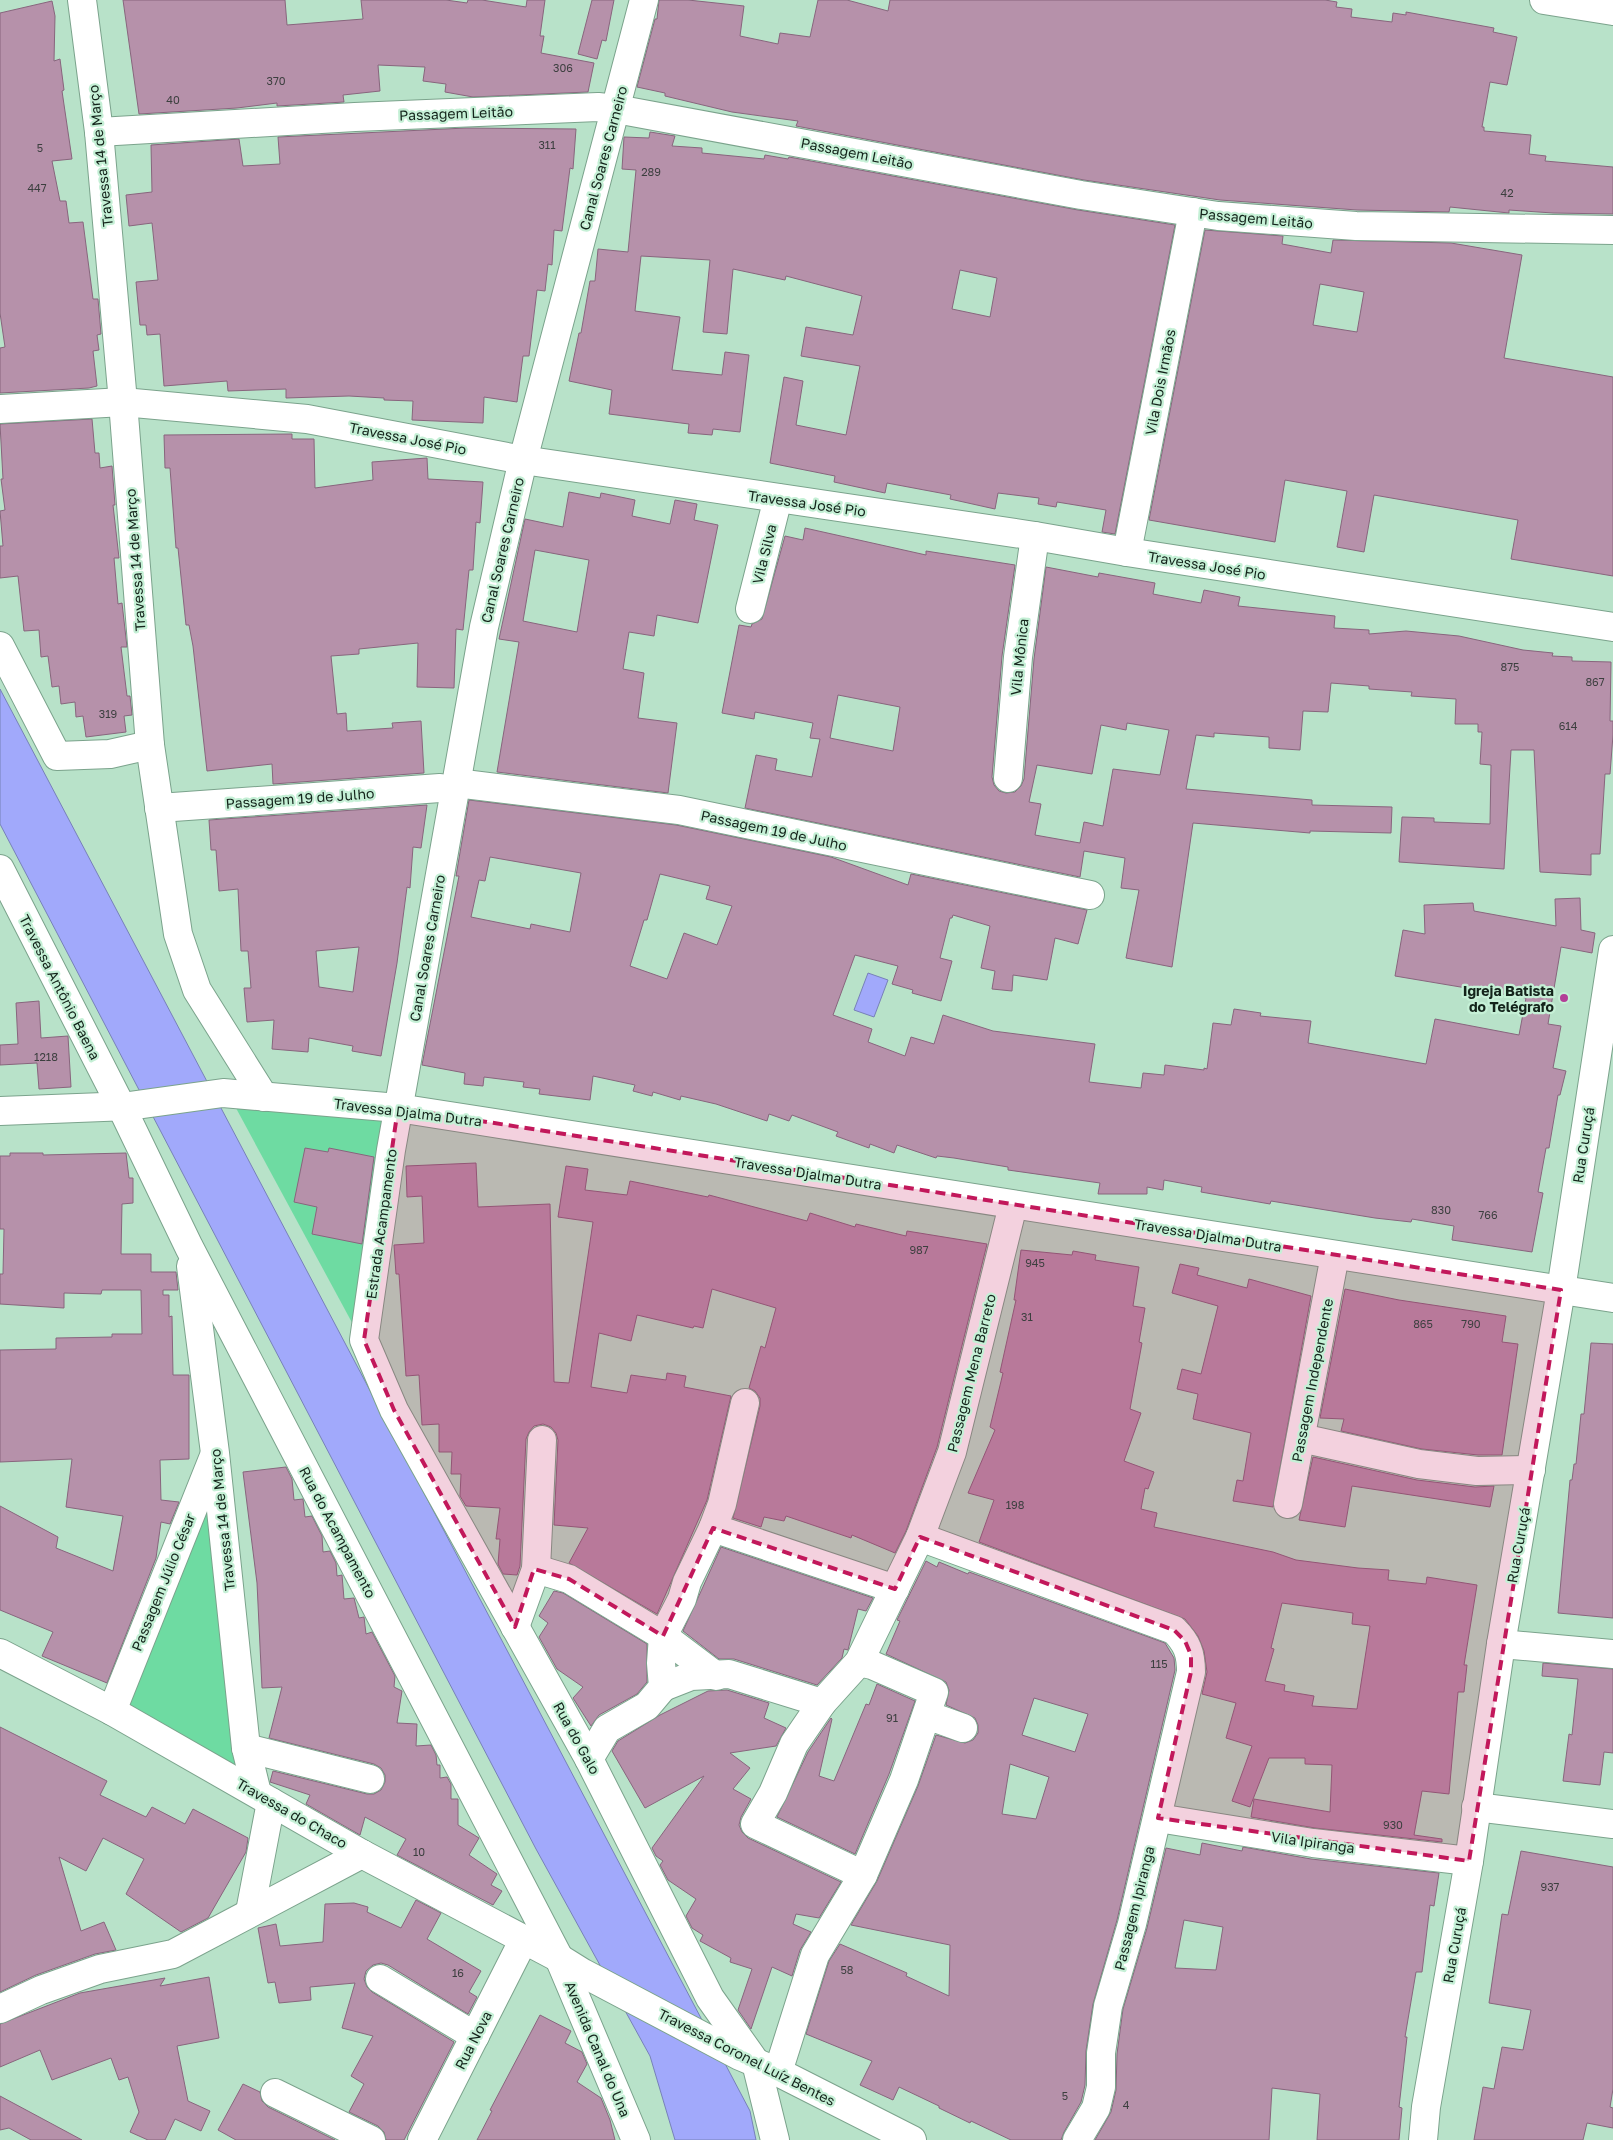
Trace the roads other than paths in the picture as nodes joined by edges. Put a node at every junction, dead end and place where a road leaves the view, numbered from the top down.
1 (82, 0) edge
2 (626, 0) edge
3 (644, 0) edge
4 (1544, 0) edge
5 (1613, 11) edge
6 (607, 108) junction
7 (99, 132) junction
8 (1193, 212) junction
9 (1613, 230) edge
10 (123, 402) junction
11 (0, 409) edge
12 (514, 458) junction
13 (778, 498) junction
14 (1035, 536) junction
15 (1127, 552) junction
16 (750, 609) dead end
17 (1613, 626) edge
18 (0, 646) edge
19 (150, 745) junction
20 (1008, 778) dead end
21 (448, 785) junction
22 (159, 808) junction
23 (0, 869) edge
24 (1090, 895) dead end
25 (1613, 950) edge
26 (264, 1097) junction
27 (124, 1105) junction
28 (391, 1108) junction
29 (0, 1111) edge
30 (1013, 1205) junction
31 (189, 1247) junction
32 (1335, 1255) junction
33 (1561, 1290) junction
34 (1613, 1298) edge
35 (364, 1340) joint
36 (745, 1403) dead end
37 (1301, 1438) junction
38 (542, 1440) dead end
39 (215, 1453) junction
40 (1531, 1470) junction
41 (1288, 1504) dead end
42 (713, 1528) junction
43 (920, 1537) junction
44 (536, 1569) junction
45 (895, 1589) junction
46 (515, 1627) junction
47 (664, 1636) junction
48 (1501, 1644) junction
49 (0, 1653) edge
50 (1613, 1654) edge
51 (859, 1662) junction
52 (716, 1676) junction
53 (663, 1687) junction
54 (822, 1703) junction
55 (112, 1710) junction
56 (927, 1715) junction
57 (963, 1728) dead end
58 (246, 1748) junction
59 (589, 1759) junction
60 (370, 1779) dead end
61 (264, 1798) junction
62 (1476, 1807) junction
63 (1158, 1818) junction
64 (1613, 1824) edge
65 (362, 1854) junction
66 (1469, 1861) junction
67 (863, 1875) junction
68 (250, 1912) junction
69 (524, 1940) junction
70 (559, 1958) junction
71 (584, 1973) joint
72 (380, 1979) dead end
73 (0, 2009) edge
74 (475, 2036) junction
75 (758, 2064) junction
76 (275, 2093) dead end
77 (371, 2140) edge
78 (422, 2140) edge
79 (636, 2140) edge
80 (774, 2140) edge
81 (912, 2140) edge
82 (1077, 2140) edge
83 (1423, 2140) edge

1 - 7 street, Travessa 14 de Março
2 - 6 street, Canal Soares Carneiro
3 - 6 street, Canal Soares Carneiro
4 - 5 street
6 - 7 street, Passagem Leitão
6 - 8 street, Passagem Leitão
6 - 12 street, Canal Soares Carneiro
7 - 10 street, Travessa 14 de Março
8 - 9 street, Passagem Leitão
8 - 15 street, Vila Dois Irmãos
10 - 11 street, Travessa José Pio
10 - 12 street, Travessa José Pio
10 - 19 street, Travessa 14 de Março
12 - 13 street, Travessa José Pio
12 - 21 street, Canal Soares Carneiro
13 - 14 street, Travessa José Pio
13 - 16 street, Vila Silva
14 - 15 street, Travessa José Pio
14 - 20 street, Vila Mônica
15 - 17 street, Travessa José Pio
18 - 19 street
19 - 22 street, Travessa 14 de Março
21 - 22 street, Passagem 19 de Julho
21 - 24 street, Passagem 19 de Julho
21 - 28 street, Canal Soares Carneiro
22 - 26 street, Travessa 14 de Março
23 - 27 street, Travessa Antônio Baena
25 - 33 street, Rua Curuçá
26 - 27 street, Travessa Djalma Dutra
26 - 28 street, Travessa Djalma Dutra
27 - 29 street, Travessa Djalma Dutra
27 - 31 street, Rua do Acampamento
28 - 30 street, Travessa Djalma Dutra
28 - 35 street, Estrada Acampamento
30 - 32 street, Travessa Djalma Dutra
30 - 43 street, Passagem Mena Barreto
31 - 39 street, Travessa 14 de Março
31 - 70 street, Rua do Acampamento
32 - 33 street, Travessa Djalma Dutra
32 - 37 street, Passagem Independente
33 - 34 street, Travessa Djalma Dutra
33 - 40 street, Rua Curuçá
35 - 46 street, Rua do Galo
36 - 42 street
37 - 40 street
37 - 41 street, Passagem Independente
38 - 44 street
39 - 55 street, Passagem Júlio César
39 - 58 street, Travessa 14 de Março
40 - 48 street, Rua Curuçá
42 - 45 street
42 - 47 street
43 - 45 street, Passagem Mena Barreto
43 - 63 street, Passagem Ipiranga
44 - 46 street
44 - 47 street
45 - 51 street, Passagem Mena Barreto
46 - 59 street, Rua do Galo
47 - 52 street
47 - 53 street
48 - 50 street
48 - 62 street, Rua Curuçá
49 - 55 street, Travessa do Chaco
51 - 54 street, Passagem Mena Barreto
51 - 56 street
52 - 53 street
52 - 54 street
53 - 59 street
54 - 67 street, Passagem Mena Barreto
55 - 61 street, Travessa do Chaco
56 - 57 street
56 - 67 street
58 - 60 street
58 - 61 street, Travessa 14 de Março
59 - 75 street, Rua do Galo
61 - 65 street, Travessa do Chaco
61 - 68 street
62 - 64 street
62 - 66 street, Rua Curuçá
63 - 66 street, Vila Ipiranga
63 - 82 street, Passagem Ipiranga
65 - 68 street
65 - 69 street, Travessa do Chaco
66 - 83 street, Rua Curuçá
67 - 75 street
68 - 73 street
69 - 70 street, Travessa do Chaco
69 - 74 street, Rua Nova
70 - 71 street, Travessa do Chaco
70 - 79 street, Avenida Canal do Una
71 - 75 street, Travessa Coronel Luíz Bentes
72 - 74 street
74 - 78 street, Rua Nova
75 - 80 street, Rua do Galo
75 - 81 street, Travessa Coronel Luíz Bentes
76 - 77 street

